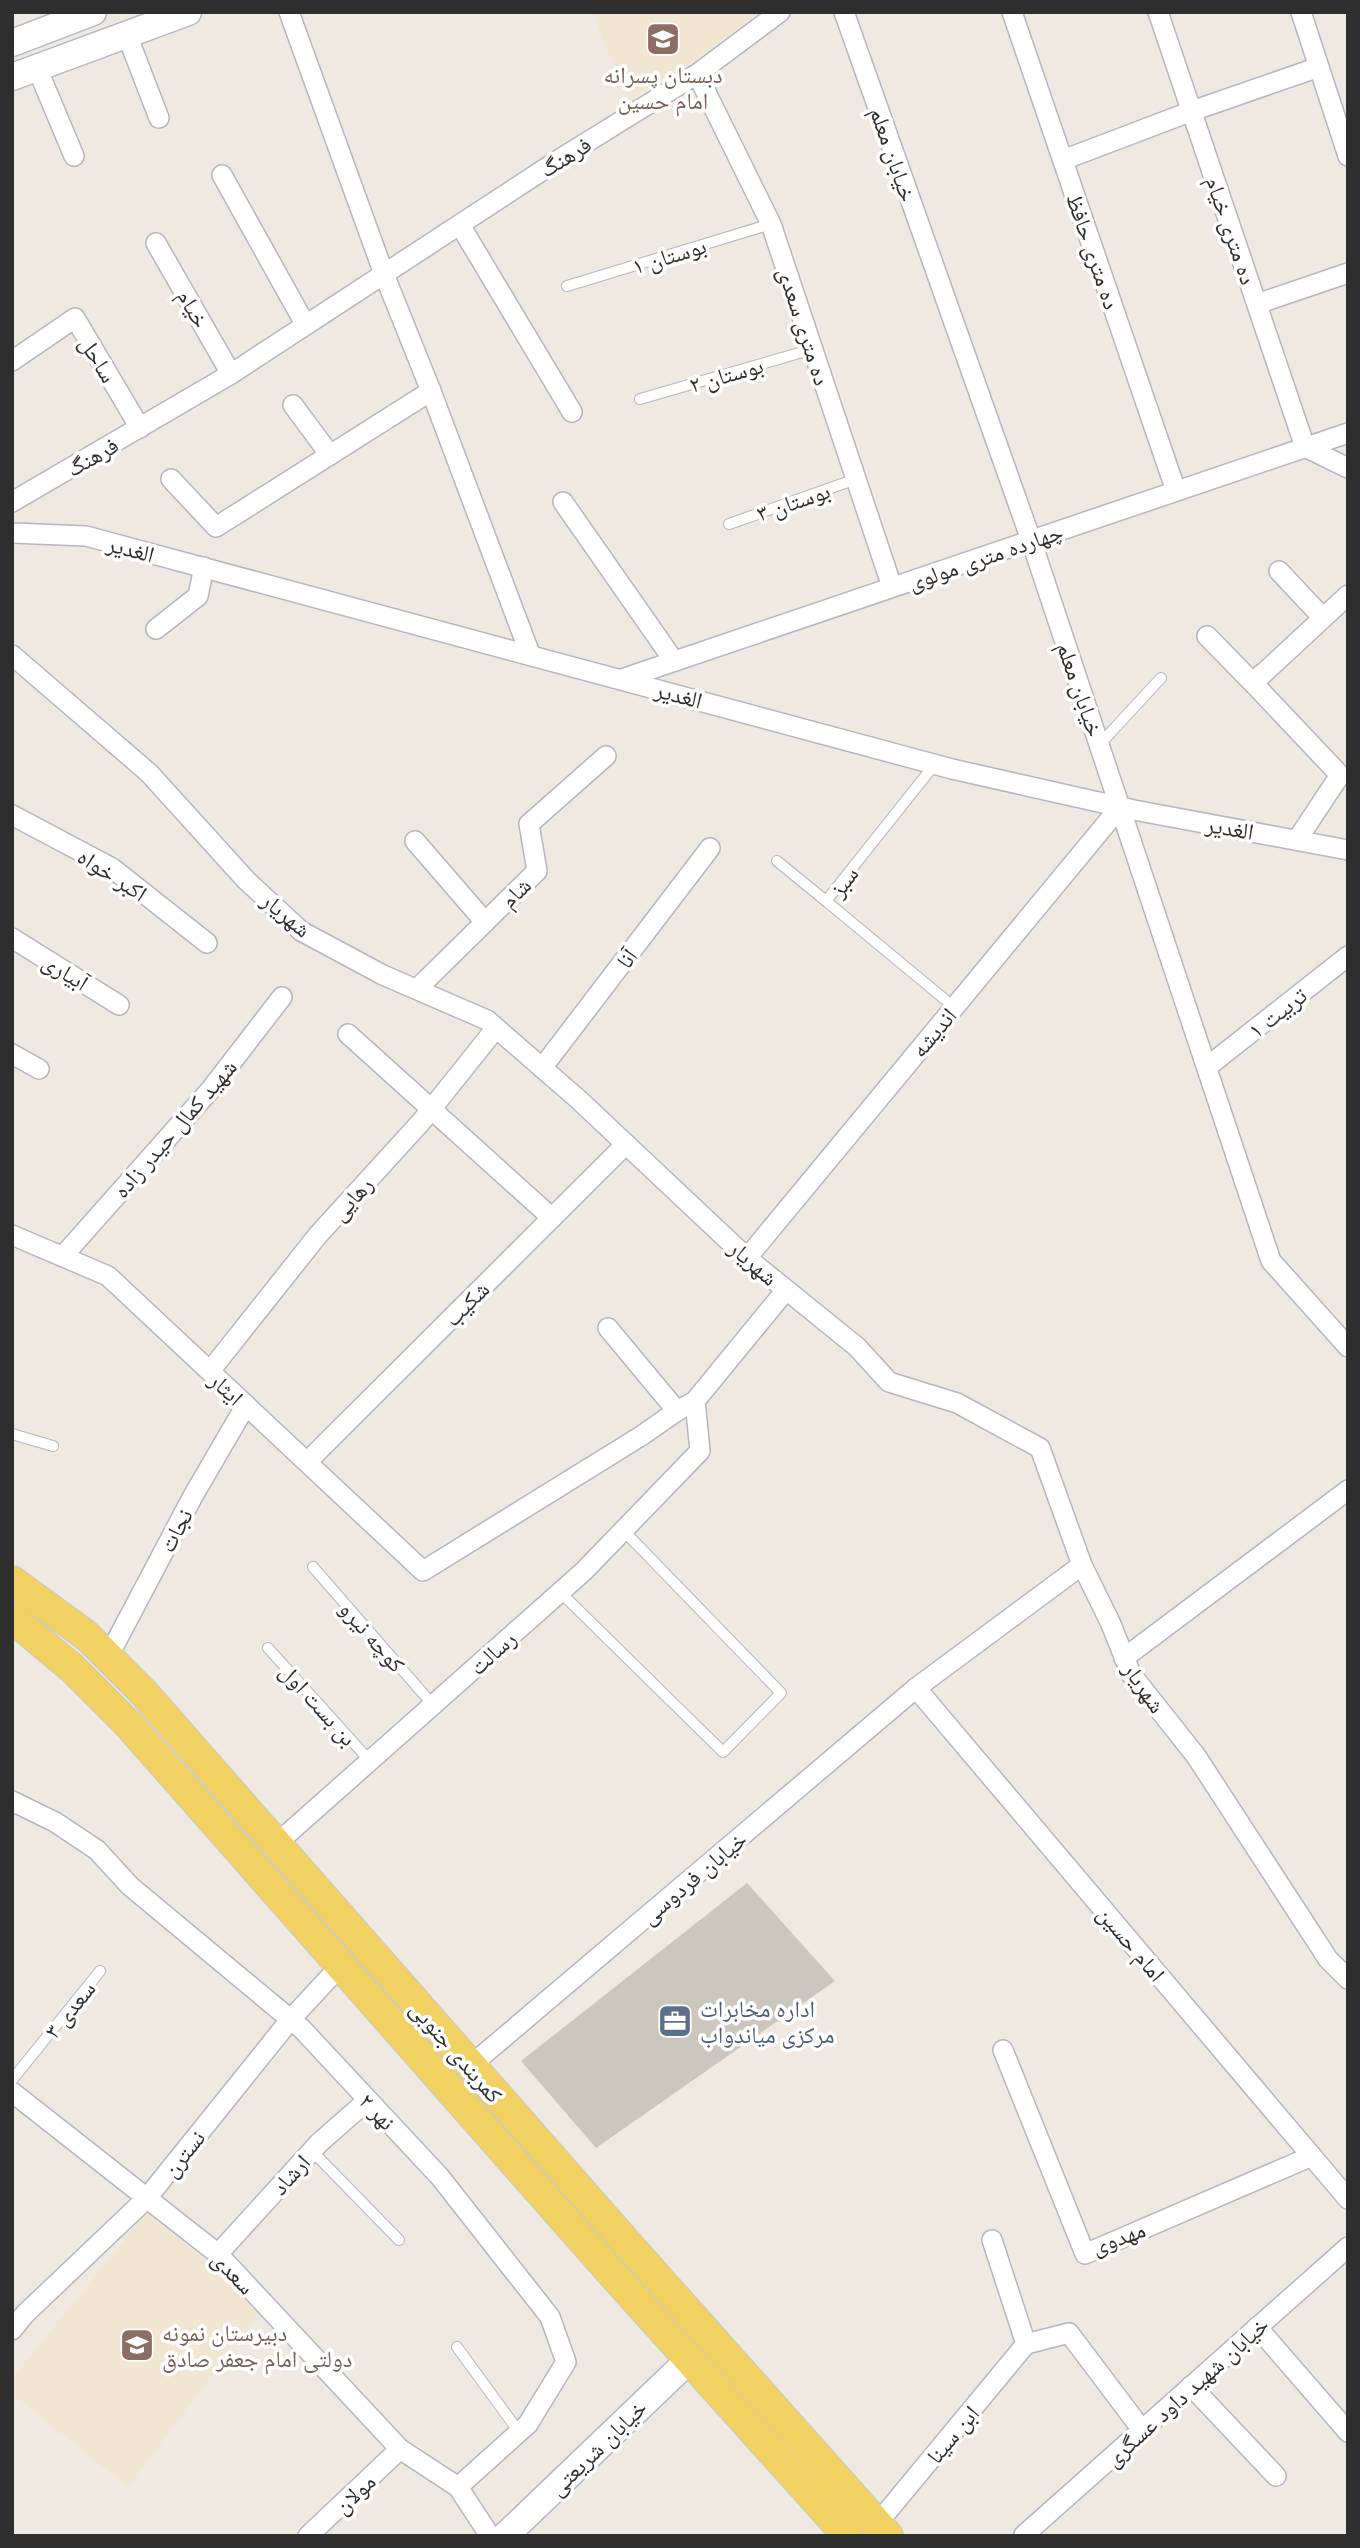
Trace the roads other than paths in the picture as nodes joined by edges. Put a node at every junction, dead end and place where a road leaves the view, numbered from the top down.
1 (93, 12) edge
2 (188, 12) edge
3 (289, 12) edge
4 (779, 12) edge
5 (844, 12) edge
6 (1012, 12) edge
7 (1158, 12) edge
8 (1301, 12) edge
9 (57, 19) edge
10 (127, 35) junction
11 (12, 43) edge
12 (1319, 67) junction
13 (37, 68) junction
14 (697, 74) junction
15 (12, 77) edge
16 (1192, 111) junction
17 (159, 118) dead end
18 (74, 156) dead end
19 (1348, 156) edge
20 (1063, 160) junction
21 (222, 175) dead end
22 (771, 223) junction
23 (460, 225) junction
24 (156, 243) dead end
25 (1348, 273) edge
26 (384, 274) junction
27 (567, 286) dead end
28 (1257, 304) junction
29 (304, 324) junction
30 (813, 349) junction
31 (12, 361) edge
32 (231, 374) junction
33 (431, 391) junction
34 (639, 399) dead end
35 (293, 405) dead end
36 (572, 412) dead end
37 (140, 428) junction
38 (1348, 433) edge
39 (1305, 447) junction
40 (330, 455) junction
41 (1348, 468) edge
42 (171, 479) dead end
43 (856, 479) junction
44 (1176, 491) junction
45 (12, 502) edge
46 (563, 502) dead end
47 (729, 524) dead end
48 (12, 533) edge
49 (1031, 540) junction
50 (204, 567) junction
51 (1279, 572) dead end
52 (892, 587) junction
53 (1345, 602) edge
54 (1323, 618) junction
55 (156, 629) dead end
56 (1207, 636) dead end
57 (530, 654) junction
58 (12, 655) edge
59 (674, 661) junction
60 (1161, 678) dead end
61 (622, 679) junction
62 (1252, 683) junction
63 (1099, 745) junction
64 (606, 756) dead end
65 (935, 764) junction
66 (1120, 807) junction
67 (12, 815) edge
68 (1297, 839) junction
69 (415, 841) dead end
70 (710, 848) dead end
71 (1348, 850) edge
72 (777, 862) dead end
73 (826, 901) junction
74 (485, 922) junction
75 (12, 938) edge
76 (207, 943) dead end
77 (1348, 956) edge
78 (417, 989) junction
79 (282, 997) dead end
80 (119, 1004) dead end
81 (954, 1007) junction
82 (496, 1028) junction
83 (348, 1034) dead end
84 (12, 1054) edge
85 (1207, 1067) junction
86 (542, 1068) junction
87 (38, 1069) dead end
88 (431, 1109) junction
89 (626, 1144) junction
90 (552, 1218) junction
91 (12, 1235) edge
92 (62, 1256) junction
93 (747, 1258) junction
94 (786, 1290) junction
95 (608, 1328) dead end
96 (1348, 1346) edge
97 (210, 1371) junction
98 (695, 1401) junction
99 (246, 1405) junction
100 (677, 1412) junction
101 (12, 1434) edge
102 (53, 1446) dead end
103 (307, 1462) junction
104 (1348, 1490) edge
105 (624, 1530) junction
106 (1082, 1565) junction
107 (313, 1567) dead end
108 (12, 1581) edge
109 (560, 1592) junction
110 (12, 1618) edge
111 (268, 1648) dead end
112 (108, 1657) junction
113 (1124, 1658) junction
114 (916, 1688) junction
115 (433, 1705) junction
116 (370, 1761) junction
117 (12, 1801) edge
118 (275, 1845) junction
119 (342, 1964) junction
120 (100, 1971) dead end
121 (1348, 1979) edge
122 (290, 2020) junction
123 (1003, 2050) dead end
124 (470, 2066) junction
125 (12, 2080) edge
126 (12, 2092) edge
127 (368, 2100) junction
128 (312, 2151) junction
129 (1312, 2156) junction
130 (147, 2198) junction
131 (1348, 2199) edge
132 (399, 2240) dead end
133 (992, 2240) dead end
134 (1348, 2247) edge
135 (218, 2254) junction
136 (19, 2309) edge
137 (1258, 2327) junction
138 (12, 2330) edge
139 (711, 2337) junction
140 (1026, 2344) junction
141 (457, 2347) dead end
142 (690, 2359) junction
143 (1191, 2386) junction
144 (1142, 2430) junction
145 (519, 2432) junction
146 (1348, 2432) edge
147 (400, 2449) junction
148 (1276, 2476) dead end
149 (458, 2487) junction
150 (883, 2530) edge
151 (502, 2535) edge
152 (1022, 2535) edge
153 (308, 2536) edge
154 (848, 2536) edge

1 - 9 main road
2 - 10 main road
3 - 26 street
4 - 14 street, فرهنگ
5 - 49 street, خیابان معلم
6 - 20 street, ده متری حافظ
7 - 16 street, ده متری خیام
8 - 12 street
9 - 11 main road
10 - 13 main road
10 - 17 street
12 - 16 street
12 - 19 street
13 - 15 main road
13 - 18 street
14 - 22 street, ده متری سعدی
14 - 23 street, فرهنگ
16 - 20 street
16 - 28 street, ده متری خیام
20 - 44 street, ده متری حافظ
21 - 29 street
22 - 27 lane, بوستان ۱
22 - 30 street, ده متری سعدی
23 - 26 street, فرهنگ
23 - 36 street
24 - 32 street, خیام
25 - 28 street
26 - 29 street, فرهنگ
26 - 33 street
28 - 39 street, ده متری خیام
29 - 32 street, فرهنگ
30 - 34 lane, بوستان ۲
30 - 43 street, ده متری سعدی
31 - 37 street, ساحل
32 - 37 street, فرهنگ
33 - 40 street
33 - 57 street
35 - 40 street
37 - 45 street, فرهنگ
38 - 39 street, چهارده متری مولوی
39 - 41 street
39 - 44 street, چهارده متری مولوی
40 - 42 street
43 - 47 lane, بوستان ۳
43 - 52 street, ده متری سعدی
44 - 49 street, چهارده متری مولوی
46 - 59 street
48 - 50 street, الغدیر
49 - 52 street, چهارده متری مولوی
49 - 63 street, خیابان معلم
50 - 55 street
50 - 57 street, الغدیر
51 - 54 street
52 - 59 street, چهارده متری مولوی
53 - 54 street
53 - 62 street
54 - 62 street
56 - 62 street
57 - 61 street, الغدیر
58 - 78 street, شهریار
59 - 61 street, چهارده متری مولوی
60 - 63 lane
61 - 65 street, الغدیر
62 - 68 street
63 - 66 street, خیابان معلم
64 - 74 street, شام
65 - 66 street, الغدیر
65 - 73 lane, سبز
66 - 68 street, الغدیر
66 - 81 street, اندیشه
66 - 85 street, خیابان معلم
67 - 76 street, اکبر خواه
68 - 71 street, الغدیر
69 - 74 street
70 - 86 street, آنا
72 - 73 lane
73 - 81 lane, سبز
74 - 78 street, شام
75 - 80 street, آبیاری
77 - 85 street, تربیت ۱
78 - 82 street, شهریار
79 - 92 street, شهید کمال حیدر زاده
81 - 93 street, اندیشه
82 - 86 street, شهریار
82 - 88 street, رهایی
83 - 88 street
84 - 87 street
85 - 96 street, خیابان معلم
86 - 89 street, شهریار
88 - 90 street
88 - 97 street, رهایی
89 - 90 street, شکیب
89 - 93 street, شهریار
90 - 103 street, شکیب
91 - 92 street, ایثار
92 - 97 street, ایثار
93 - 94 street, شهریار
94 - 98 street
94 - 106 street, شهریار
95 - 100 street
97 - 99 street, ایثار
98 - 100 street
98 - 105 street, رسالت
99 - 103 street, ایثار
99 - 112 street, نجات
100 - 103 street, ایثار
101 - 102 lane
104 - 113 street
105 - 109 street, رسالت
105 - 109 lane
106 - 113 street, شهریار
106 - 114 street, خیابان فردوسی
107 - 115 lane, کوچه نیرو
108 - 112 main road, کمربندی جنوبی
109 - 115 street, رسالت
110 - 119 main road, کمربندی جنوبی
111 - 116 lane, بن بست اول
112 - 118 main road, کمربندی جنوبی
113 - 121 street, شهریار
114 - 124 street, خیابان فردوسی
114 - 129 street, امام حسین
115 - 116 street, رسالت
116 - 118 street, رسالت
117 - 122 street, نهر ۲
118 - 124 main road, کمربندی جنوبی
119 - 122 street, نسترن
119 - 142 main road, کمربندی جنوبی
120 - 125 lane, سعدی ۳
122 - 127 street, نهر ۲
122 - 130 street, نسترن
123 - 129 street, مهدوی
124 - 139 main road, کمربندی جنوبی
126 - 130 street, سعدی
127 - 128 street, ارشاد
127 - 145 street, نهر ۲
128 - 132 lane
128 - 135 street, ارشاد
129 - 131 street, امام حسین
130 - 135 street, سعدی
130 - 136 street, نسترن
133 - 140 street
134 - 137 street, خیابان شهید داود عسگری
135 - 147 street, سعدی
136 - 138 street, نسترن
137 - 143 street, خیابان شهید داود عسگری
137 - 146 street
139 - 142 main road
139 - 150 main road, کمربندی جنوبی
140 - 144 street
140 - 150 street, ابن سینا
141 - 145 lane
142 - 151 main road, خیابان شریعتی
142 - 154 main road, کمربندی جنوبی
143 - 144 street, خیابان شهید داود عسگری
143 - 148 street
144 - 152 street, خیابان شهید داود عسگری
145 - 149 street, نهر ۲
147 - 149 street, سعدی
147 - 153 street, مولان
149 - 151 street, سعدی

